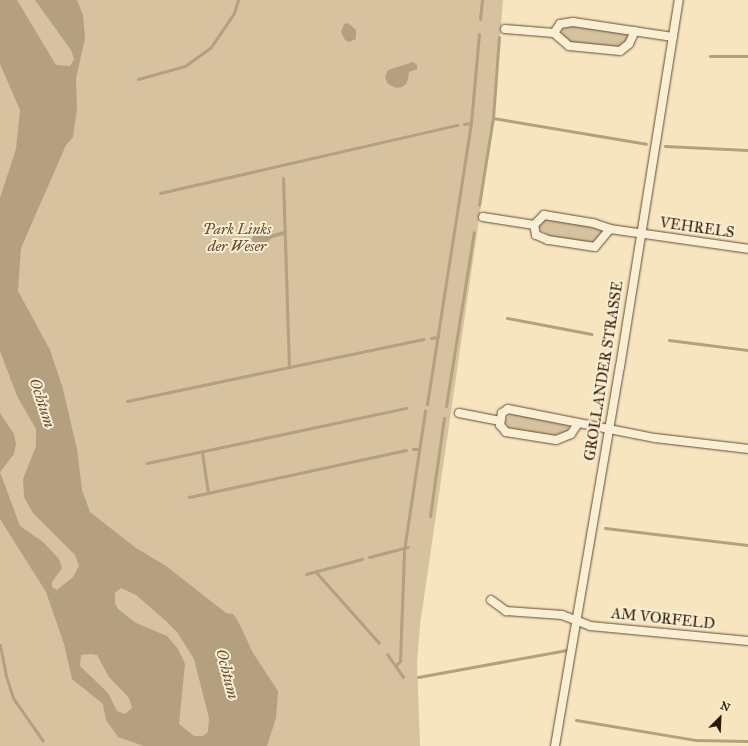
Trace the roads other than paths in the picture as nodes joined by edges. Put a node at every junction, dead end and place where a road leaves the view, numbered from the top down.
1 (679, 0) edge
2 (505, 29) dead end
3 (635, 31) junction
4 (554, 33) junction
5 (673, 37) junction
6 (483, 217) dead end
7 (534, 225) junction
8 (610, 229) junction
9 (641, 235) junction
10 (748, 249) edge
11 (459, 414) dead end
12 (500, 421) junction
13 (577, 425) junction
14 (610, 430) junction
15 (748, 449) edge
16 (491, 600) dead end
17 (576, 621) junction
18 (748, 641) edge
19 (555, 746) edge

1 - 5 street, GROLLANDER STRASSE
2 - 4 street
3 - 4 street
3 - 4 street
3 - 5 street
5 - 9 street, GROLLANDER STRASSE
6 - 7 street
7 - 8 street, VEHRELS
7 - 8 street
8 - 9 street, VEHRELS
9 - 10 street, VEHRELS
9 - 14 street, GROLLANDER STRASSE
11 - 12 street
12 - 13 street
12 - 13 street
13 - 14 street
14 - 15 street
14 - 17 street, GROLLANDER STRASSE
16 - 17 street, AM VORFELD
17 - 18 street, AM VORFELD
17 - 19 street, GROLLANDER STRASSE

